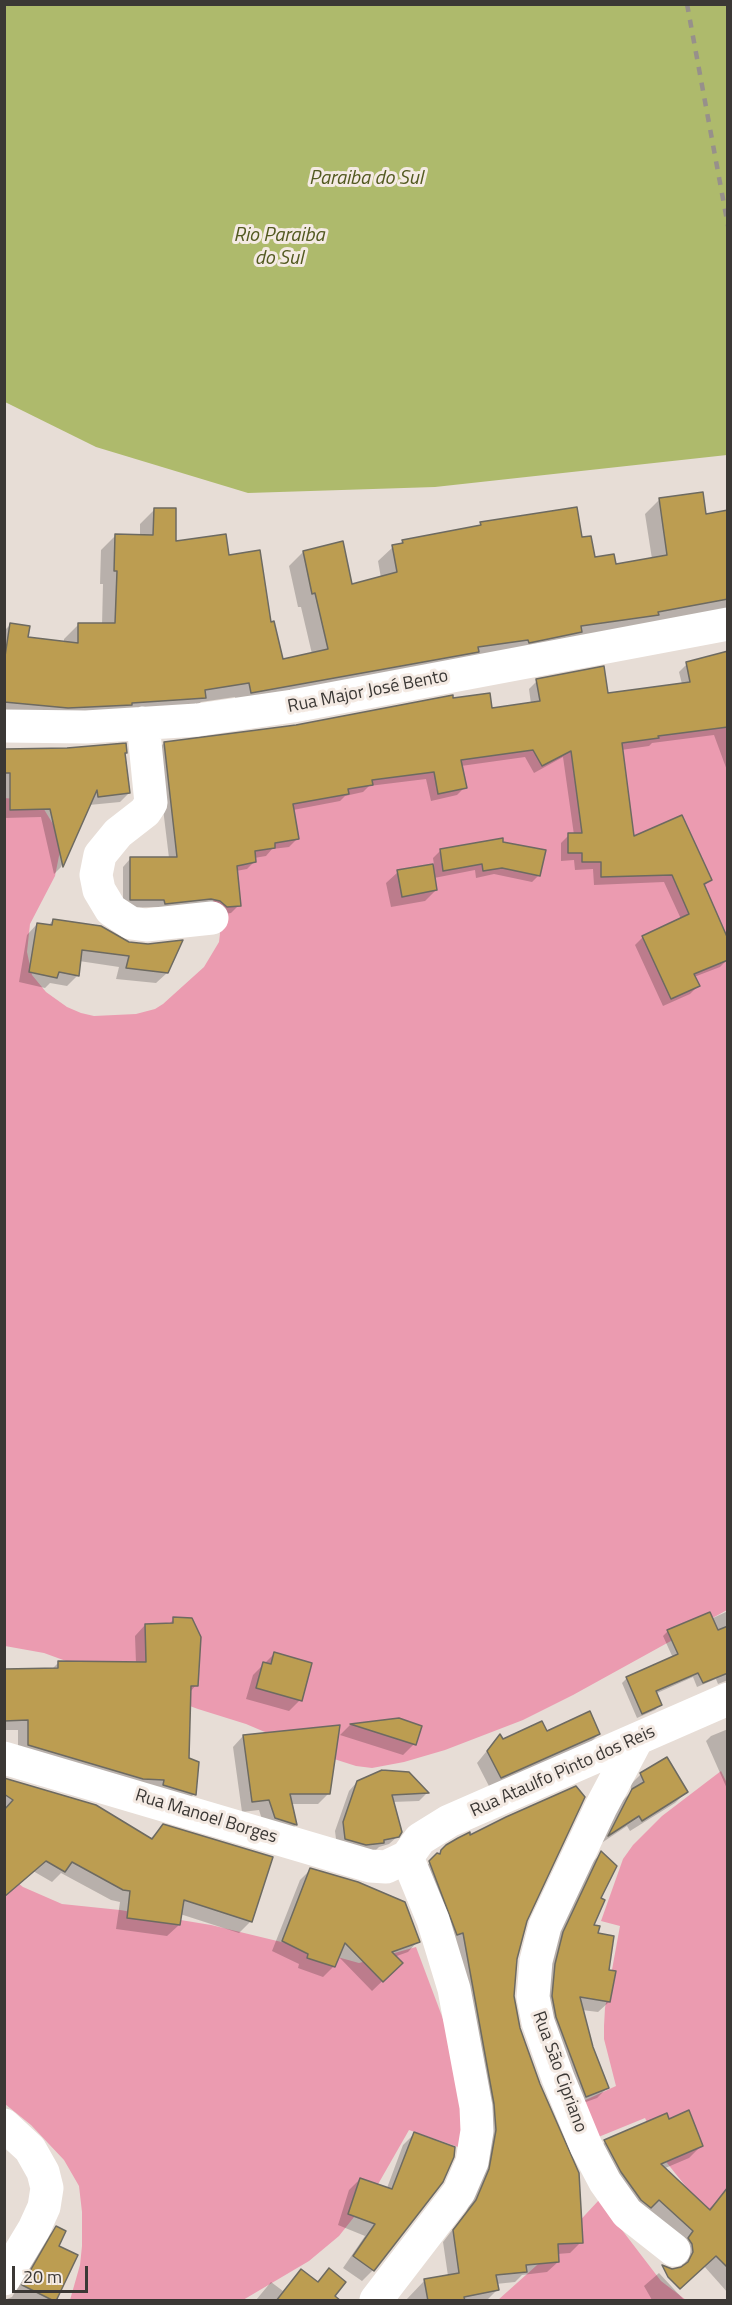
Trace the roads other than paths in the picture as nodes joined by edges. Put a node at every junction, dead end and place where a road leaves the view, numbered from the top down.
1 (728, 624) edge
2 (143, 723) junction
3 (4, 726) edge
4 (212, 918) dead end
5 (728, 1699) edge
6 (637, 1739) junction
7 (4, 1758) edge
8 (407, 1857) junction
9 (4, 2125) edge
10 (674, 2250) dead end
11 (4, 2279) edge
12 (376, 2301) edge

1 - 2 street, Rua Major José Bento
2 - 3 street, Rua Major José Bento
2 - 4 street
5 - 6 street, Rua Ataulfo Pinto dos Reis
6 - 8 street, Rua Ataulfo Pinto dos Reis
6 - 10 street, Rua São Cipriano
7 - 8 street, Rua Manoel Borges
8 - 12 street
9 - 11 street

